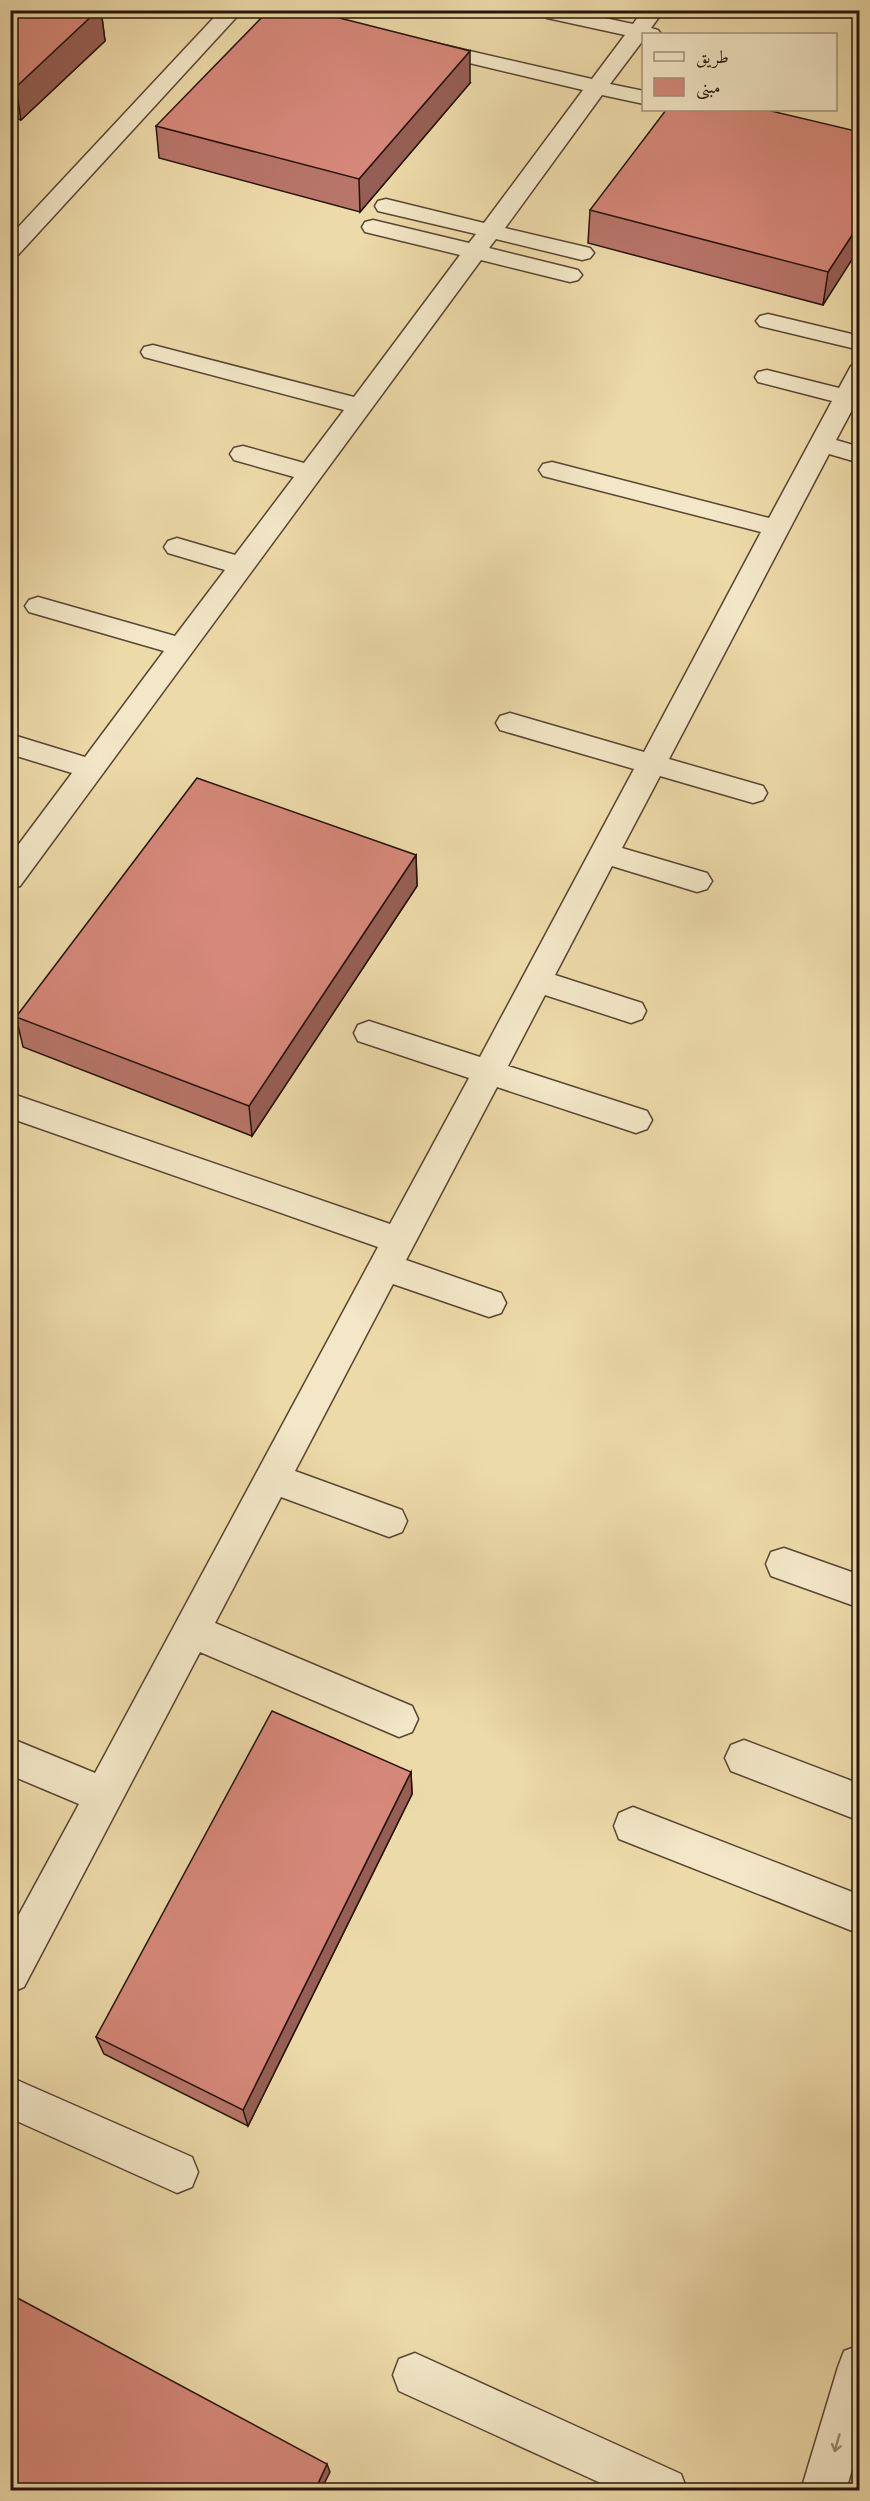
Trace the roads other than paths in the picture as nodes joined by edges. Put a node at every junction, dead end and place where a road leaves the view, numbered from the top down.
1 (233, 10) edge
2 (654, 10) edge
3 (554, 14) dead end
4 (644, 33) edge
5 (642, 35) edge
6 (411, 44) edge
7 (597, 88) junction
8 (642, 98) edge
9 (386, 206) dead end
10 (373, 227) dead end
11 (490, 231) junction
12 (10, 250) edge
13 (475, 252) junction
14 (582, 253) dead end
15 (570, 275) dead end
16 (768, 321) dead end
17 (860, 343) edge
18 (153, 352) dead end
19 (767, 377) dead end
20 (853, 384) edge
21 (360, 406) junction
22 (837, 434) edge
23 (243, 454) dead end
24 (860, 455) edge
25 (552, 470) dead end
26 (311, 472) junction
27 (777, 528) junction
28 (177, 547) dead end
29 (242, 566) junction
30 (38, 606) dead end
31 (181, 647) junction
32 (510, 723) dead end
33 (10, 744) edge
34 (651, 764) junction
35 (91, 769) junction
36 (753, 793) dead end
37 (604, 853) junction
38 (10, 878) edge
39 (697, 881) dead end
40 (536, 981) junction
41 (631, 1011) dead end
42 (369, 1033) dead end
43 (488, 1071) junction
44 (10, 1105) edge
45 (636, 1120) dead end
46 (392, 1254) junction
47 (489, 1303) dead end
48 (273, 1478) junction
49 (389, 1521) dead end
50 (784, 1564) dead end
51 (860, 1592) edge
52 (192, 1630) junction
53 (399, 1719) dead end
54 (10, 1756) edge
55 (744, 1758) dead end
56 (104, 1796) junction
57 (860, 1803) edge
58 (633, 1826) dead end
59 (860, 1915) edge
60 (10, 1973) edge
61 (10, 2097) edge
62 (177, 2172) dead end
63 (860, 2367) edge
64 (415, 2375) dead end
65 (665, 2490) edge
66 (823, 2490) edge

1 - 12 street
2 - 4 street
3 - 4 street
5 - 7 street
6 - 7 street
7 - 8 street
7 - 11 street
9 - 11 street
10 - 13 street
11 - 13 street
11 - 14 street
13 - 15 street
13 - 21 street
16 - 17 street
18 - 21 street
19 - 20 street
20 - 22 street
21 - 26 street
22 - 24 street
22 - 27 street
23 - 26 street
25 - 27 street
26 - 29 street
27 - 34 street
28 - 29 street
29 - 31 street
30 - 31 street
31 - 35 street
32 - 34 street
33 - 35 street
34 - 36 street
34 - 37 street
35 - 38 street
37 - 39 street
37 - 40 street
40 - 41 street
40 - 43 street
42 - 43 street
43 - 45 street
43 - 46 street
44 - 46 street
46 - 47 street
46 - 48 street
48 - 49 street
48 - 52 street
50 - 51 street
52 - 53 street
52 - 56 street
54 - 56 street
55 - 57 street
56 - 60 street
58 - 59 street
61 - 62 street
63 -> 66 street
64 - 65 street

